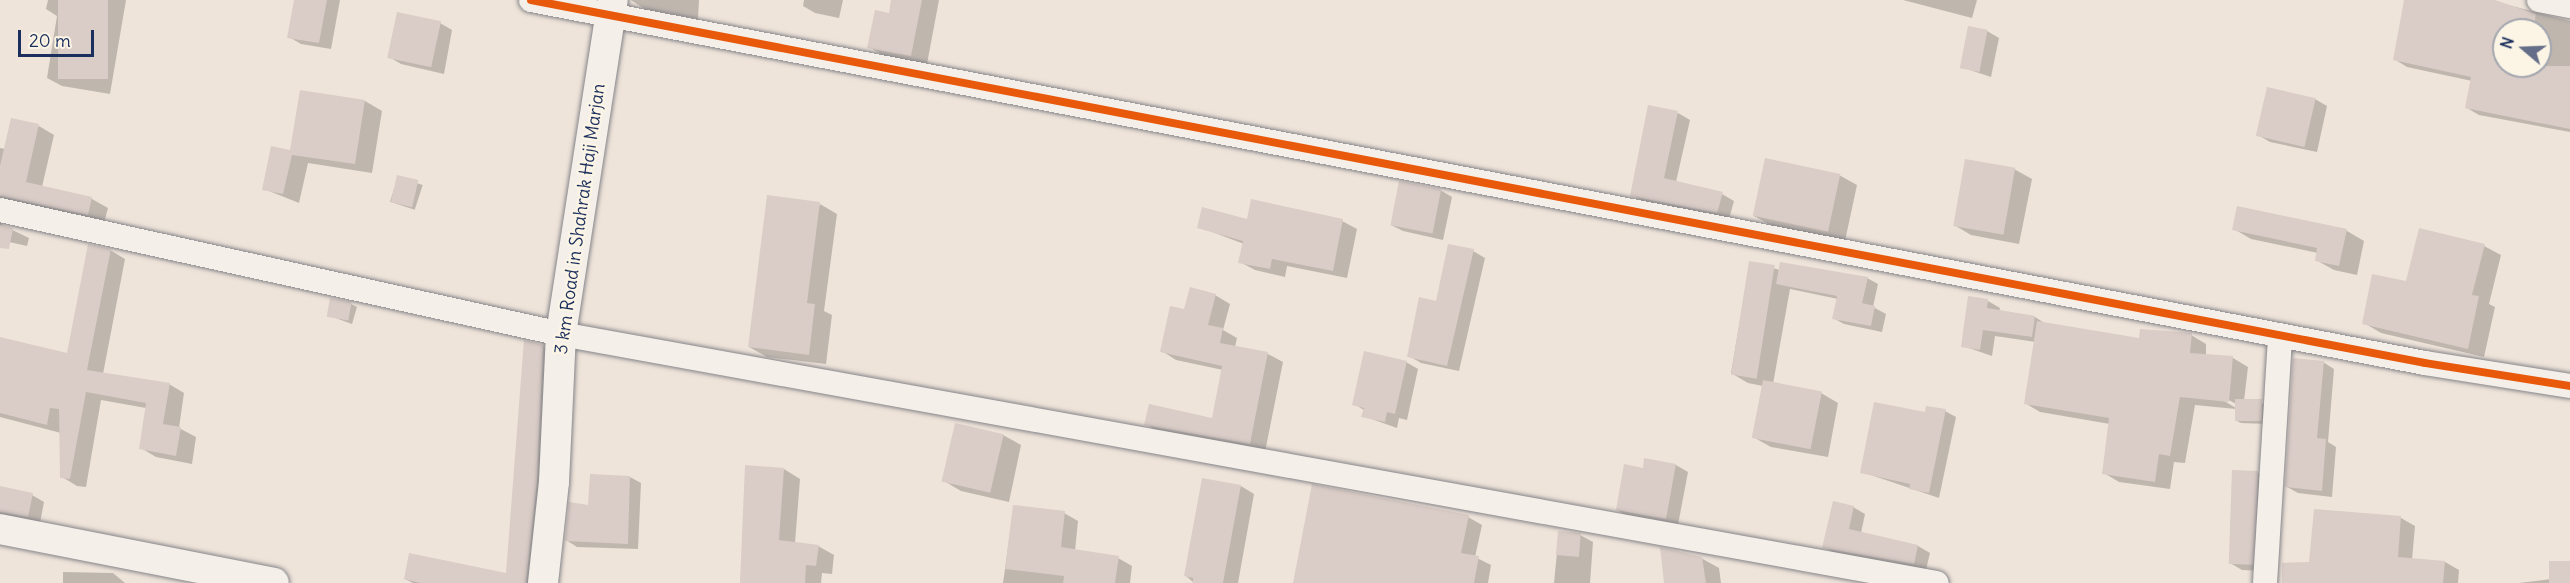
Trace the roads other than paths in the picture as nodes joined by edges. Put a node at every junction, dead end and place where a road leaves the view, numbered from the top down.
1 (531, 0) edge
2 (2539, 0) edge
3 (2570, 6) edge
4 (611, 8) edge
5 (0, 210) edge
6 (561, 334) junction
7 (2280, 336) junction
8 (2570, 386) edge
9 (0, 529) edge
10 (274, 583) edge
11 (543, 583) edge
12 (1937, 583) edge
13 (2265, 583) edge

1 - 4 street
2 - 3 street
4 - 6 street, 3 km Road in Shahrak Haji Marjan
4 - 7 street
5 - 6 street
6 - 11 street, 3 km Road in Shahrak Haji Marjan
6 - 12 street
7 - 8 street
7 - 13 street
9 - 10 street

